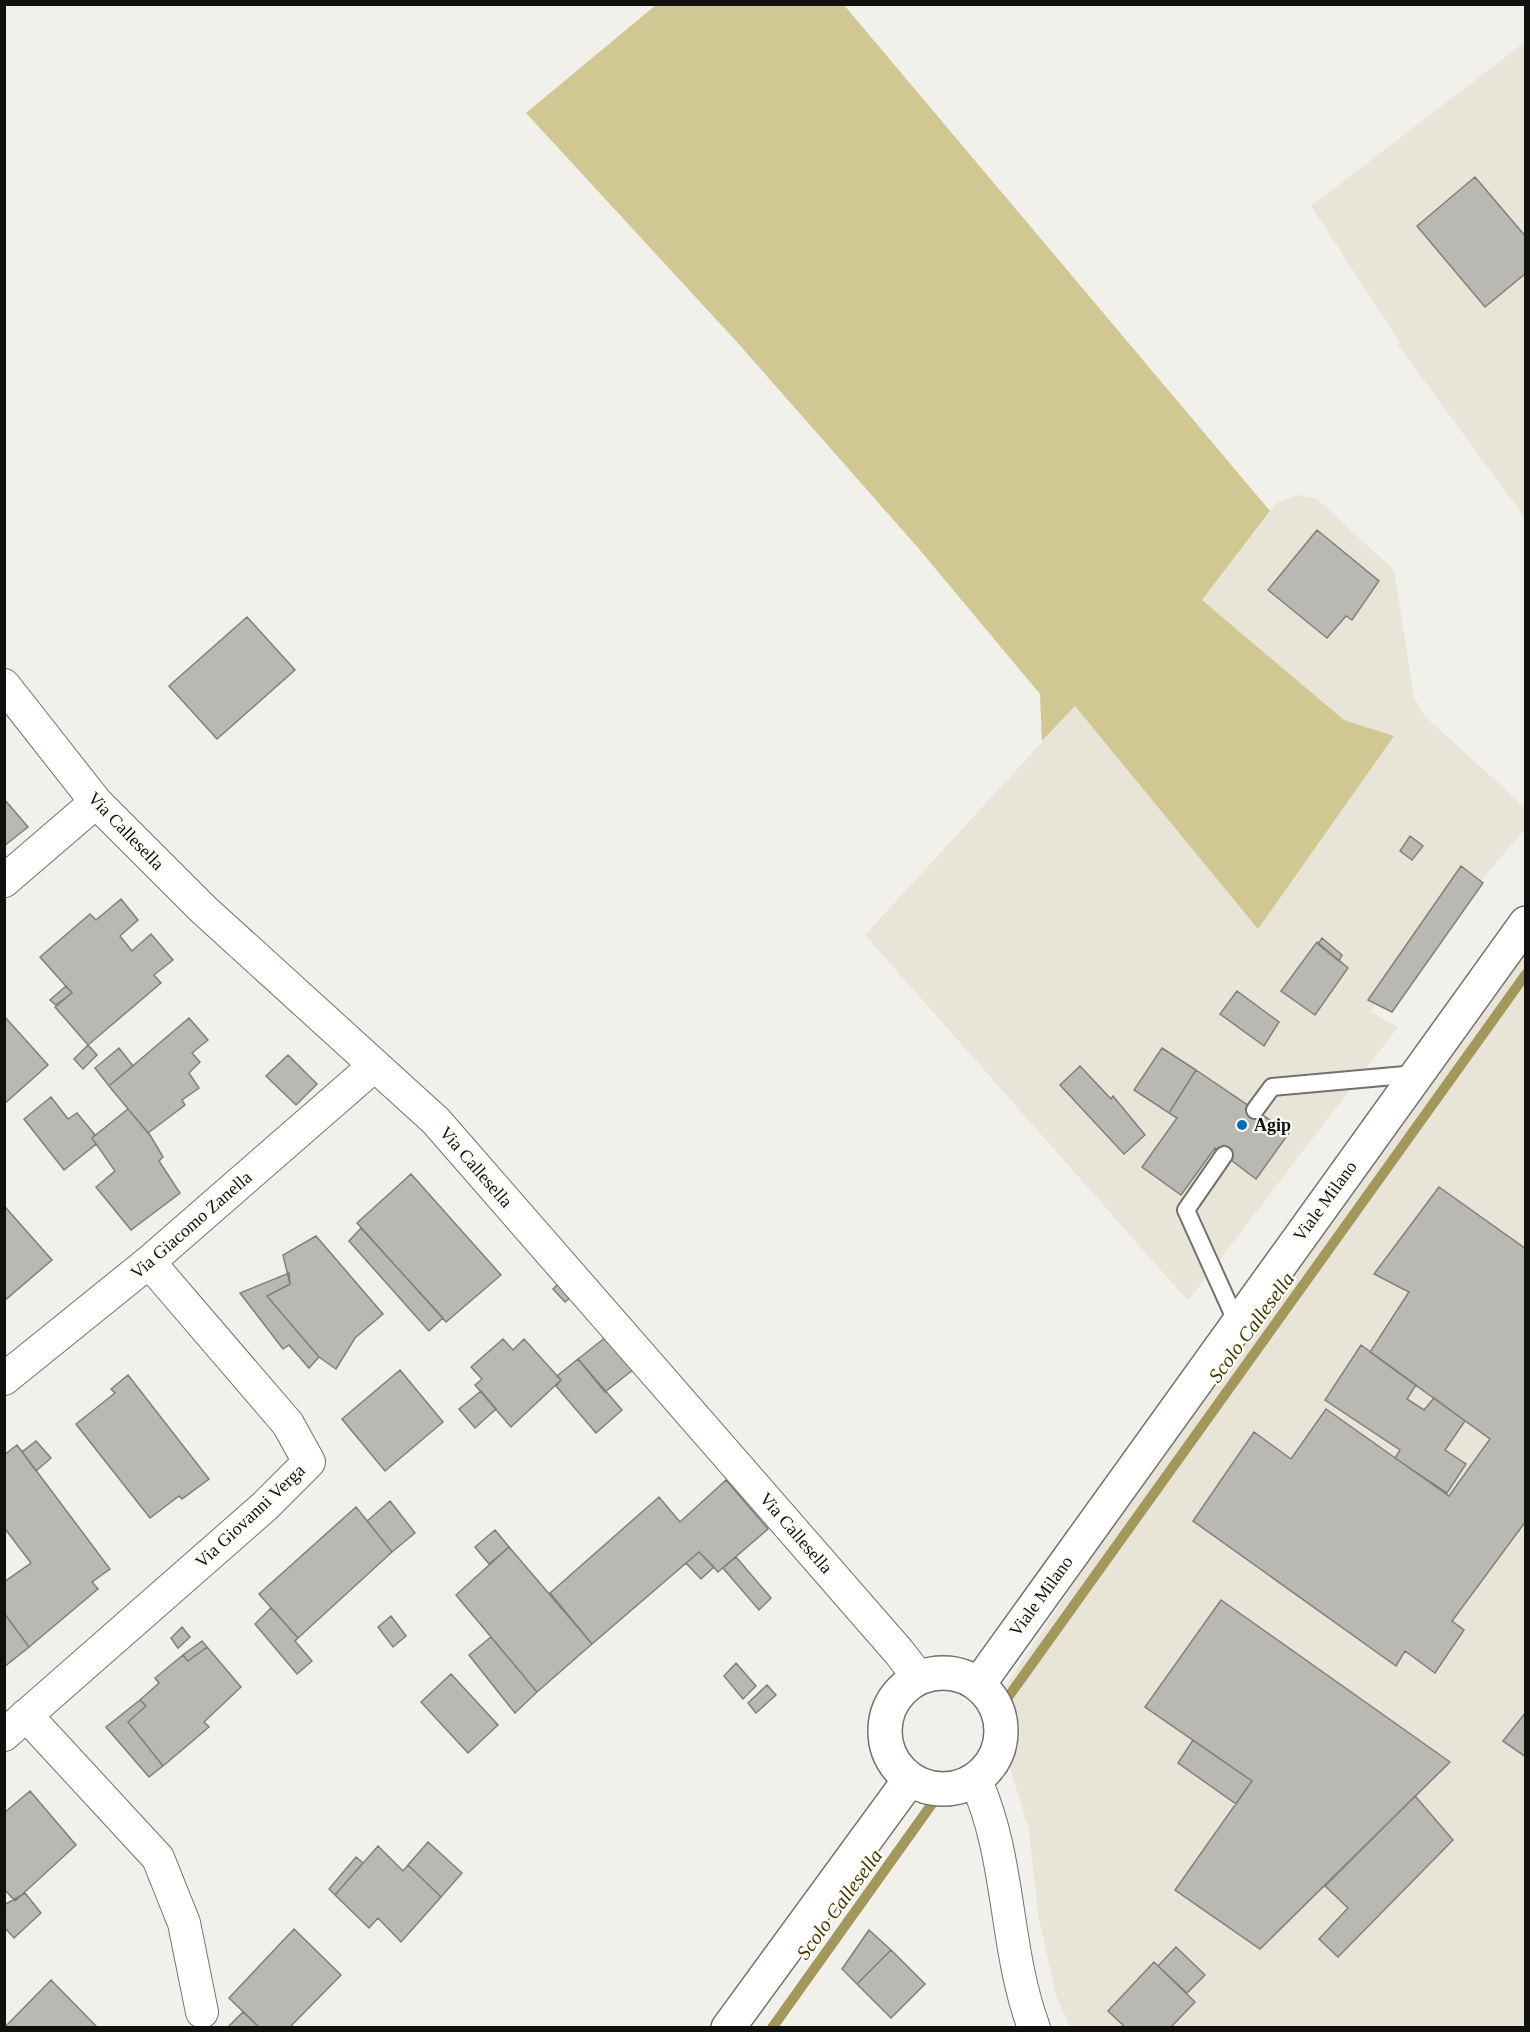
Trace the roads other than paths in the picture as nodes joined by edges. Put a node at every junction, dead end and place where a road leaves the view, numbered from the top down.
1 (4, 685) edge
2 (96, 802) junction
3 (4, 880) edge
4 (1526, 922) edge
5 (374, 1066) junction
6 (1417, 1074) junction
7 (1255, 1110) dead end
8 (1224, 1155) dead end
9 (149, 1262) junction
10 (1237, 1323) junction
11 (4, 1379) edge
12 (919, 1678) junction
13 (978, 1685) junction
14 (15, 1725) edge
15 (910, 1779) junction
16 (975, 1779) junction
17 (202, 2012) dead end
18 (728, 2028) edge
19 (1034, 2028) edge

1 - 2 street, Via Callesella
2 - 3 street
2 - 5 street, Via Callesella
4 - 6 main road, Viale Milano
5 - 9 street, Via Giacomo Zanella
5 - 12 street, Via Callesella
6 - 7 lane
6 - 10 main road, Viale Milano
8 - 10 lane
9 - 11 street, Via Giacomo Zanella
9 - 14 street, Via Giovanni Verga
10 - 13 main road, Viale Milano
12 - 13 main road
12 - 15 main road
13 - 16 main road
14 - 17 street, Via Giovanni Verga
15 - 16 main road
15 - 18 main road
16 - 19 street

